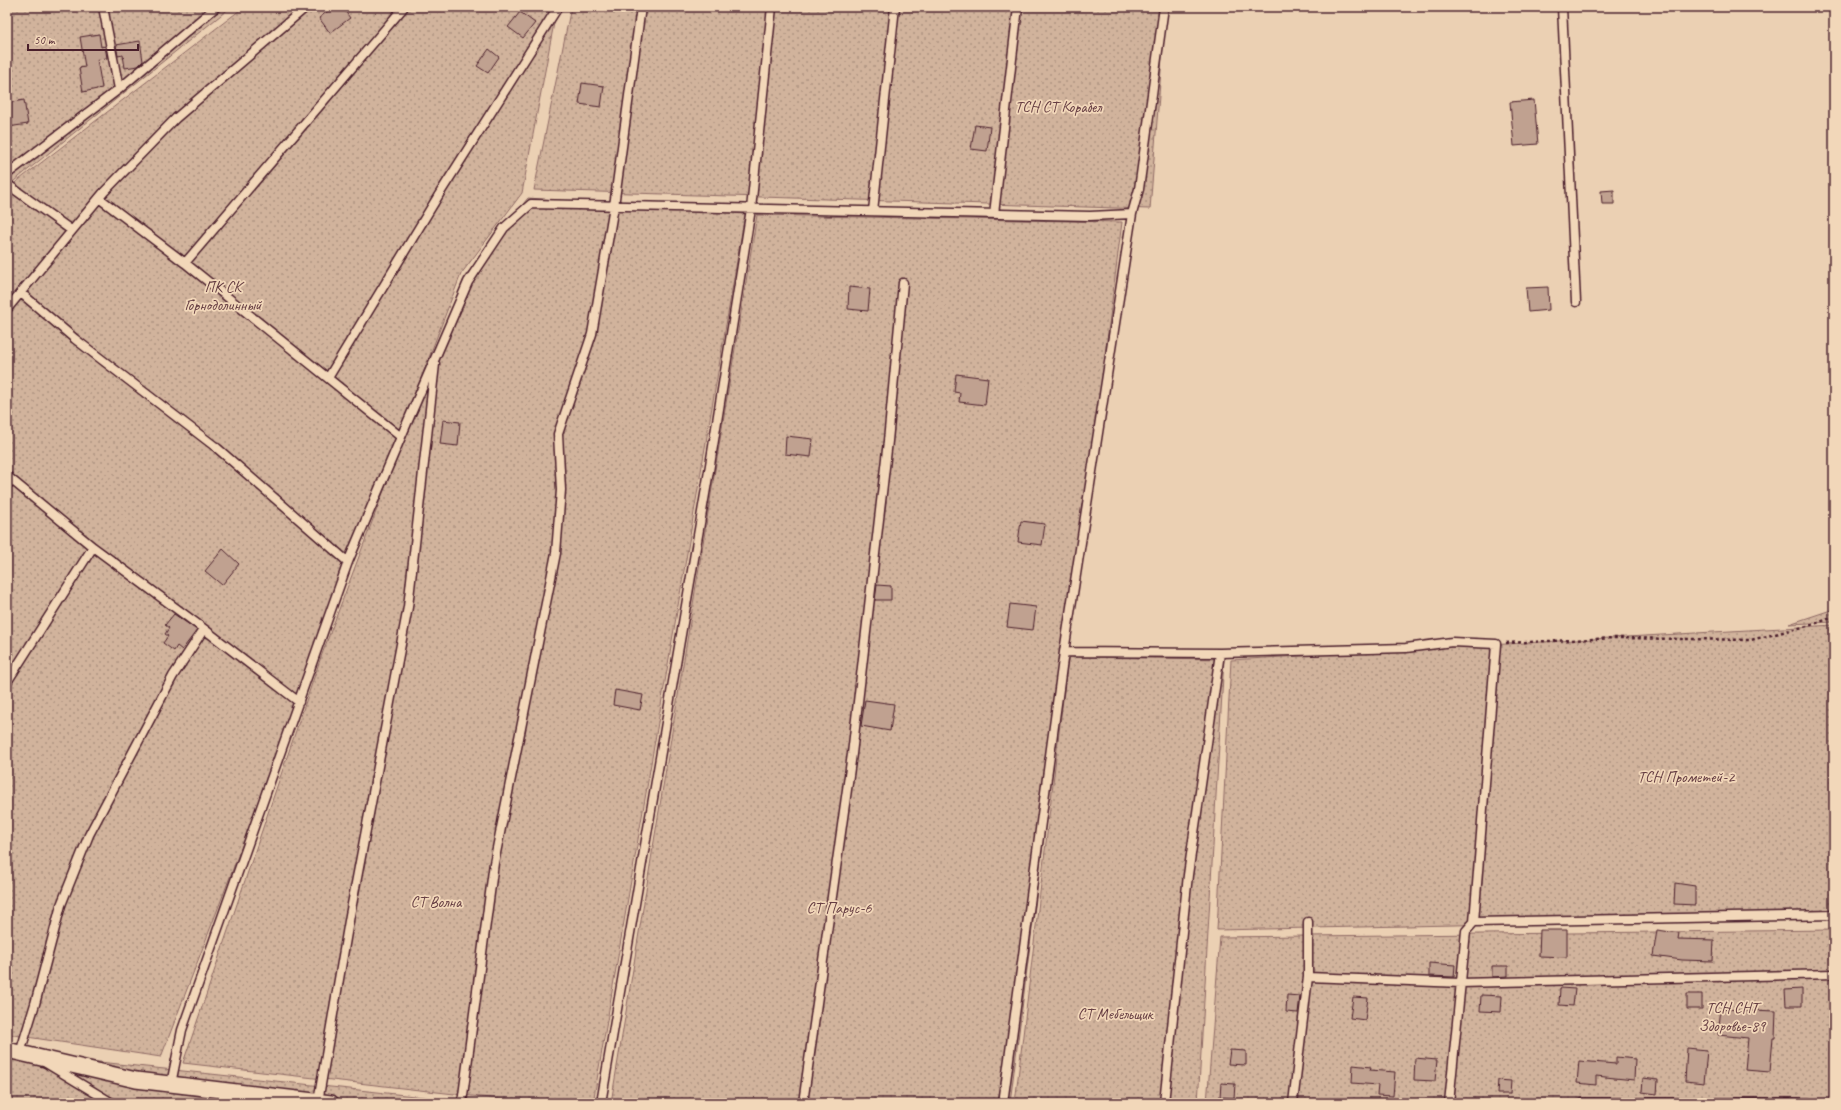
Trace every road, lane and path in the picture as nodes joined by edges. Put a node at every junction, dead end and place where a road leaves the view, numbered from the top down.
1 (103, 7) edge
2 (306, 7) edge
3 (404, 7) edge
4 (558, 7) edge
5 (641, 7) edge
6 (772, 7) edge
7 (895, 7) edge
8 (1018, 7) edge
9 (1164, 7) edge
10 (1562, 7) edge
11 (214, 8) edge
12 (119, 89) junction
13 (7, 174) edge
14 (7, 184) edge
15 (99, 198) junction
16 (614, 206) junction
17 (751, 209) junction
18 (873, 211) junction
19 (994, 214) junction
20 (1132, 214) junction
21 (71, 230) junction
22 (185, 263) junction
23 (904, 283) dead end
24 (21, 293) junction
25 (1576, 302) dead end
26 (7, 309) edge
27 (436, 356) junction
28 (328, 378) junction
29 (400, 437) junction
30 (7, 476) edge
31 (92, 547) junction
32 (348, 562) junction
33 (1834, 618) edge
34 (204, 629) junction
35 (1496, 644) junction
36 (1064, 652) junction
37 (1220, 653) junction
38 (7, 682) edge
39 (299, 702) junction
40 (1834, 914) edge
41 (1308, 922) dead end
42 (1474, 922) junction
43 (1834, 974) edge
44 (1308, 977) junction
45 (1461, 982) junction
46 (13, 1052) edge
47 (38, 1059) junction
48 (171, 1084) junction
49 (325, 1102) edge
50 (112, 1103) edge
51 (462, 1103) edge
52 (601, 1103) edge
53 (804, 1103) edge
54 (1003, 1103) edge
55 (1164, 1103) edge
56 (1293, 1103) edge
57 (1449, 1103) edge
58 (1583, 1103) edge
59 (1810, 1103) edge

1 - 12 lane
2 - 15 lane
3 - 22 lane
4 - 28 lane
5 - 16 lane
6 - 17 lane
7 - 18 lane
8 - 19 lane
9 - 20 lane
10 - 25 lane
11 - 12 lane
12 - 13 lane
14 - 21 lane
15 - 21 lane
15 - 22 lane
16 - 17 lane
16 - 27 lane
16 - 51 lane
17 - 18 lane
17 - 52 lane
18 - 19 lane
19 - 20 lane
20 - 36 lane
21 - 24 lane
22 - 28 lane
23 - 53 lane
24 - 26 lane
24 - 32 lane
27 - 29 lane
27 - 49 lane
28 - 29 lane
29 - 32 lane
30 - 31 lane
31 - 34 lane
31 - 38 lane
32 - 39 lane
33 - 35 path
34 - 39 lane
34 - 46 lane
35 - 37 lane
35 - 42 lane
36 - 37 lane
36 - 54 lane
37 - 55 lane
39 - 48 lane
40 - 42 lane
41 - 44 lane
42 - 45 lane
43 - 45 lane
44 - 45 lane
44 - 56 lane
45 - 57 lane
46 - 47 street
47 - 48 street
47 - 50 lane
48 - 49 street
58 - 59 lane

